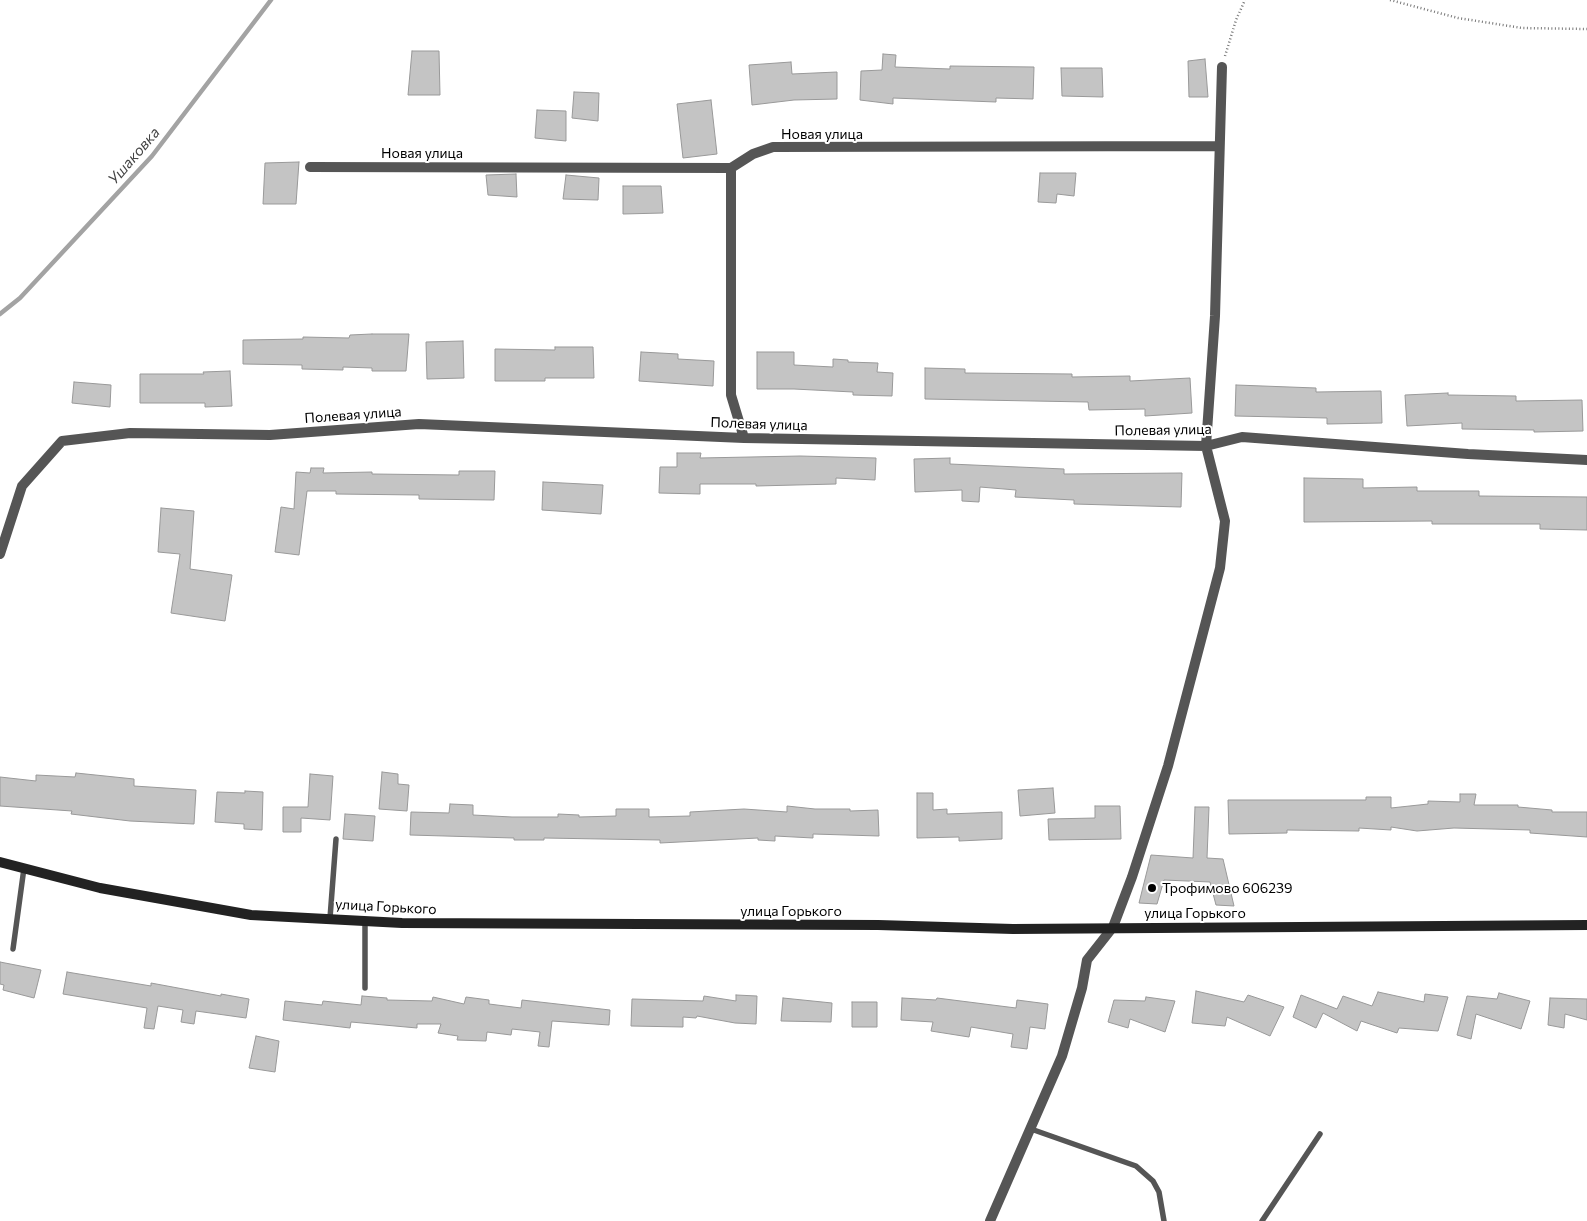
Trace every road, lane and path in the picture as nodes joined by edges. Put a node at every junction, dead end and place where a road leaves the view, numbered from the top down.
1 (1245, 0) edge
2 (1390, 0) edge
3 (1587, 29) edge
4 (1222, 67) joint
5 (1219, 146) junction
6 (310, 167) dead end
7 (731, 168) junction
8 (744, 438) junction
9 (1206, 446) junction
10 (1587, 460) edge
11 (0, 554) edge
12 (336, 839) dead end
13 (0, 862) edge
14 (24, 868) junction
15 (330, 918) junction
16 (365, 920) junction
17 (1587, 925) edge
18 (1113, 927) junction
19 (13, 949) dead end
20 (365, 988) dead end
21 (1031, 1129) junction
22 (1320, 1134) dead end
23 (990, 1221) edge
24 (1164, 1221) edge
25 (1262, 1221) edge

1 - 4 path
2 - 3 path
4 - 5 street
5 - 7 street, Новая улица
5 - 9 street
6 - 7 street, Новая улица
7 - 8 street
8 - 9 street, Полевая улица
8 - 11 street, Полевая улица
9 - 10 street, Полевая улица
9 - 18 street
12 - 15 lane
13 - 14 main road, улица Горького
14 - 15 main road, улица Горького
14 - 19 lane
15 - 16 main road, улица Горького
16 - 18 main road, улица Горького
16 - 20 lane
17 - 18 main road, улица Горького
18 - 21 street
21 - 23 street
21 - 24 lane
22 - 25 lane

